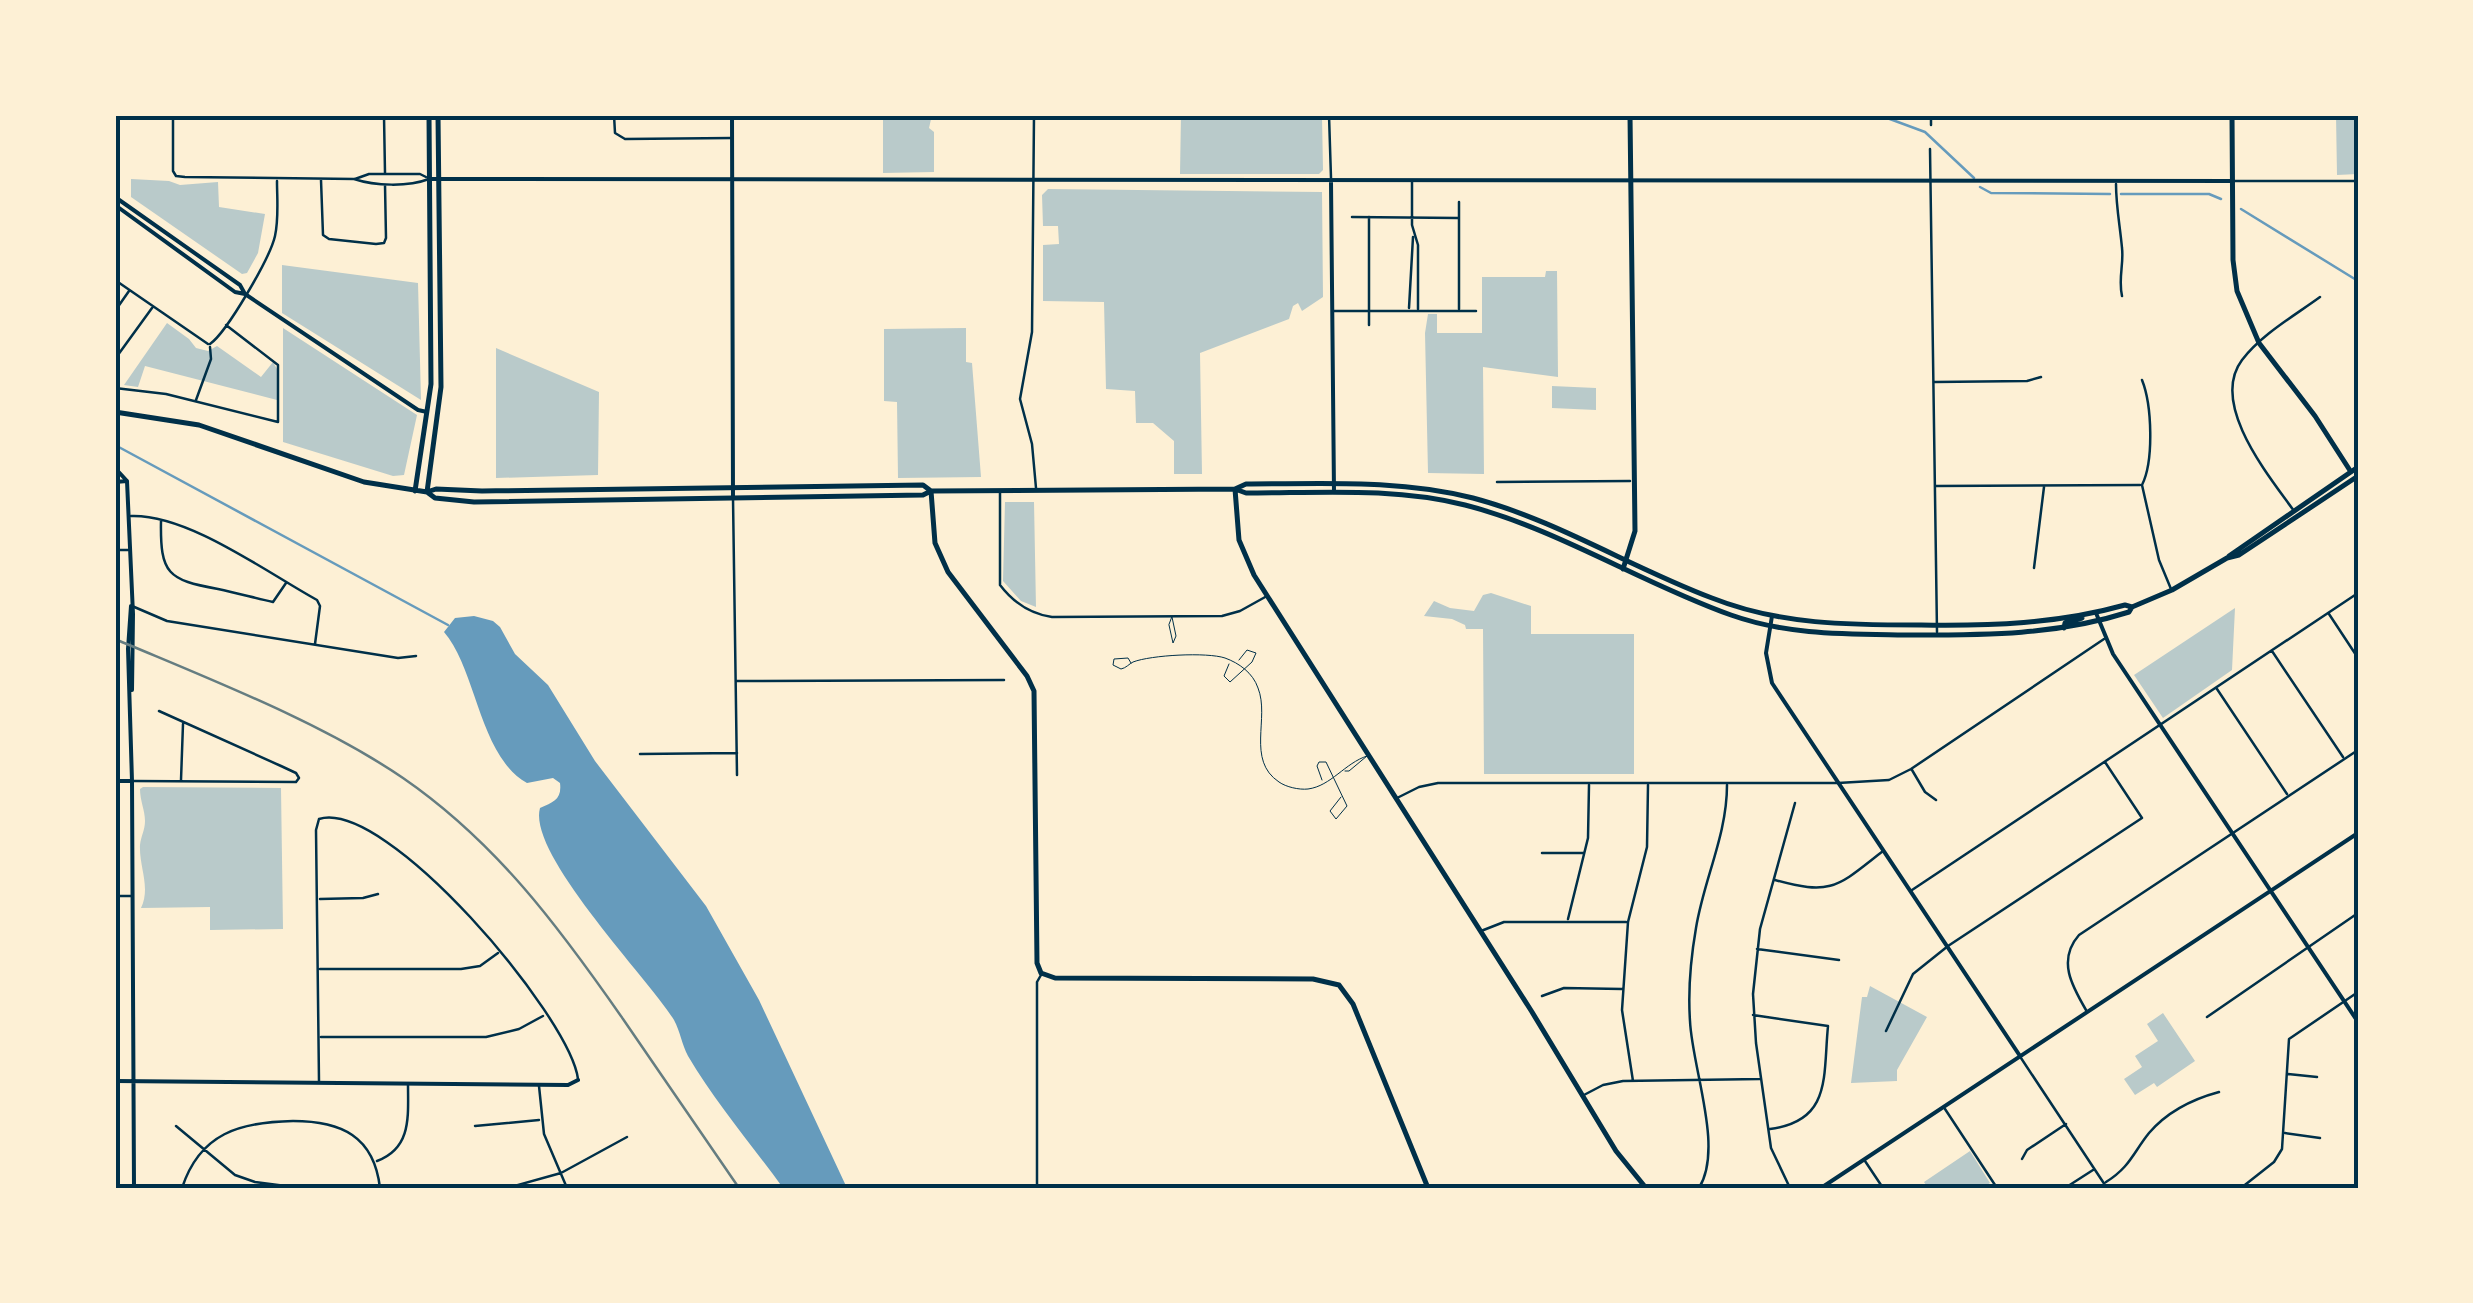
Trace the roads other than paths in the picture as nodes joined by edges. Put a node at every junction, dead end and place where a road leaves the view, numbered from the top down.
1 (383, 115) edge
2 (429, 115) edge
3 (438, 115) edge
4 (614, 115) edge
5 (732, 115) edge
6 (1034, 115) edge
7 (1329, 115) edge
8 (1630, 115) edge
9 (1931, 115) edge
10 (2232, 115) edge
11 (1931, 125) dead end
12 (732, 138) junction
13 (1930, 149) dead end
14 (385, 174) junction
15 (321, 179) junction
16 (354, 179) junction
17 (429, 179) junction
18 (438, 179) junction
19 (732, 179) junction
20 (277, 180) junction
21 (1032, 180) junction
22 (2232, 181) junction
23 (2358, 181) edge
24 (1330, 182) junction
25 (1412, 182) junction
26 (1630, 182) junction
27 (1931, 182) junction
28 (2116, 182) junction
29 (386, 183) junction
30 (118, 202) edge
31 (1460, 202) dead end
32 (115, 216) edge
33 (1352, 216) dead end
34 (1369, 216) junction
35 (1412, 217) junction
36 (1459, 218) junction
37 (1414, 235) junction
38 (115, 280) edge
39 (130, 290) junction
40 (244, 294) junction
41 (2122, 296) dead end
42 (2320, 297) dead end
43 (153, 306) junction
44 (1369, 310) junction
45 (115, 311) edge
46 (1332, 311) junction
47 (1409, 311) junction
48 (1418, 311) junction
49 (1459, 311) junction
50 (1476, 311) dead end
51 (226, 325) junction
52 (1369, 326) dead end
53 (2258, 343) junction
54 (210, 344) junction
55 (431, 354) junction
56 (441, 354) junction
57 (115, 359) edge
58 (2041, 377) dead end
59 (2142, 380) dead end
60 (1934, 382) junction
61 (115, 388) edge
62 (195, 402) junction
63 (115, 412) edge
64 (428, 412) junction
65 (115, 468) edge
66 (2356, 475) edge
67 (127, 481) junction
68 (1634, 481) junction
69 (115, 482) edge
70 (1497, 482) dead end
71 (1334, 484) junction
72 (2142, 485) junction
73 (1935, 486) junction
74 (2044, 486) junction
75 (734, 487) junction
76 (1036, 488) junction
77 (1000, 489) junction
78 (1235, 489) junction
79 (1440, 490) junction
80 (415, 491) junction
81 (931, 491) junction
82 (426, 492) junction
83 (1334, 492) junction
84 (733, 497) junction
85 (1438, 500) junction
86 (2292, 510) junction
87 (131, 516) junction
88 (2297, 517) junction
89 (162, 519) junction
90 (115, 550) edge
91 (130, 550) junction
92 (2227, 558) junction
93 (1627, 561) junction
94 (2034, 568) dead end
95 (1623, 570) junction
96 (286, 583) junction
97 (2172, 590) junction
98 (2358, 593) edge
99 (1267, 596) junction
100 (131, 606) junction
101 (2132, 607) junction
102 (2328, 613) junction
103 (2096, 614) junction
104 (1772, 616) junction
105 (2084, 616) junction
106 (1172, 617) junction
107 (2099, 622) junction
108 (2032, 624) junction
109 (1771, 626) junction
110 (1936, 626) junction
111 (2064, 629) junction
112 (2041, 632) junction
113 (1937, 635) junction
114 (2104, 639) junction
115 (314, 644) junction
116 (2271, 650) junction
117 (416, 656) dead end
118 (1174, 656) junction
119 (2358, 658) edge
120 (1230, 660) junction
121 (1131, 662) dead end
122 (1237, 663) junction
123 (1244, 668) junction
124 (735, 680) junction
125 (1004, 680) dead end
126 (2216, 688) junction
127 (159, 711) dead end
128 (184, 722) junction
129 (2160, 724) junction
130 (2358, 750) edge
131 (737, 753) junction
132 (640, 754) dead end
133 (1368, 756) junction
134 (2344, 759) junction
135 (2104, 761) junction
136 (1911, 769) junction
137 (1342, 771) junction
138 (737, 775) dead end
139 (1333, 777) junction
140 (115, 781) edge
141 (132, 781) junction
142 (181, 782) junction
143 (1323, 782) junction
144 (1727, 783) junction
145 (1838, 783) junction
146 (1589, 784) junction
147 (1648, 784) junction
148 (2288, 796) junction
149 (1341, 797) dead end
150 (1396, 799) junction
151 (1936, 800) dead end
152 (1794, 803) dead end
153 (2232, 833) junction
154 (2358, 833) edge
155 (1884, 850) junction
156 (1542, 853) dead end
157 (1584, 854) junction
158 (1775, 880) junction
159 (1912, 890) junction
160 (2269, 891) junction
161 (378, 894) dead end
162 (115, 896) edge
163 (131, 896) junction
164 (318, 899) junction
165 (2358, 913) edge
166 (1568, 922) junction
167 (1628, 922) junction
168 (1480, 932) junction
169 (1948, 946) junction
170 (2308, 947) junction
171 (1757, 948) junction
172 (500, 951) junction
173 (1840, 960) dead end
174 (319, 969) junction
175 (1042, 973) junction
176 (1624, 990) junction
177 (2358, 992) edge
178 (1542, 996) dead end
179 (2344, 1001) junction
180 (2087, 1011) junction
181 (546, 1014) junction
182 (1753, 1015) junction
183 (2207, 1017) dead end
184 (2358, 1022) edge
185 (1886, 1031) dead end
186 (320, 1037) junction
187 (2020, 1056) junction
188 (2287, 1074) junction
189 (2317, 1077) dead end
190 (1762, 1078) junction
191 (578, 1080) joint
192 (115, 1081) edge
193 (1633, 1081) junction
194 (1699, 1081) junction
195 (134, 1082) junction
196 (319, 1082) junction
197 (408, 1084) junction
198 (539, 1085) junction
199 (2219, 1092) dead end
200 (1582, 1096) junction
201 (1944, 1108) junction
202 (540, 1119) junction
203 (2066, 1124) junction
204 (176, 1126) dead end
205 (475, 1126) dead end
206 (1768, 1130) junction
207 (2284, 1132) junction
208 (627, 1136) dead end
209 (2320, 1138) dead end
210 (205, 1149) junction
211 (2022, 1159) dead end
212 (1864, 1160) junction
213 (376, 1162) junction
214 (2094, 1169) junction
215 (561, 1173) junction
216 (2104, 1183) junction
217 (134, 1188) edge
218 (182, 1188) edge
219 (301, 1188) edge
220 (380, 1188) edge
221 (506, 1188) edge
222 (567, 1188) edge
223 (1037, 1188) edge
224 (1428, 1188) edge
225 (1646, 1188) edge
226 (1699, 1188) edge
227 (1790, 1188) edge
228 (1821, 1188) edge
229 (1883, 1188) edge
230 (1996, 1188) edge
231 (2065, 1188) edge
232 (2108, 1188) edge
233 (2242, 1188) edge

1 - 14 street
1 - 20 street
2 - 17 main road
3 - 18 main road
4 - 12 street
5 - 12 street
6 - 21 street
7 - 24 street
8 - 26 main road
9 - 11 street
10 - 22 main road
12 - 19 street
13 - 27 street
14 - 16 street
14 - 17 street
15 - 16 street
15 - 20 street
15 - 29 street
16 - 29 street
17 - 18 street
17 - 29 street
17 - 55 main road
18 - 19 street
18 - 56 main road
19 - 21 street
19 - 75 street
20 - 40 street
21 - 24 street
21 - 76 street
22 - 23 street
22 - 28 street
22 - 53 main road
24 - 25 street
24 - 46 street
25 - 26 street
25 - 35 street
26 - 27 street
26 - 68 main road
27 - 28 street
27 - 60 street
28 - 41 street
30 - 32 street
30 - 40 street
31 - 36 street
33 - 34 street
34 - 35 street
34 - 44 street
35 - 36 street
35 - 37 street
36 - 49 street
37 - 47 street
37 - 48 street
38 - 39 street
39 - 43 street
39 - 45 street
40 - 51 street
40 - 64 street
42 - 53 street
43 - 54 street
43 - 57 street
44 - 46 street
44 - 47 street
44 - 52 street
46 - 71 street
47 - 48 street
48 - 49 street
49 - 50 street
51 - 54 street
51 - 62 street
53 - 66 main road
53 - 86 street
54 - 62 street
55 - 56 main road
55 - 64 main road
56 - 82 main road
58 - 60 street
59 - 72 street
60 - 73 street
61 - 62 street
63 - 80 main road
64 - 80 main road
65 - 67 street
66 - 86 main road
66 - 88 main road
67 - 69 street
67 - 87 street
68 - 70 street
68 - 93 main road
71 - 78 main road
71 - 79 main road
71 - 83 street
72 - 74 street
72 - 97 street
73 - 74 street
73 - 110 street
74 - 94 street
75 - 81 main road
75 - 82 main road
75 - 84 street
76 - 77 main road
76 - 78 main road
77 - 81 main road
77 - 106 street
78 - 83 main road
78 - 99 main road
79 - 85 main road
79 - 93 main road
80 - 82 main road
81 - 84 main road
81 - 175 main road
82 - 84 main road
83 - 85 main road
84 - 124 street
85 - 95 main road
86 - 88 street
86 - 92 main road
87 - 89 street
87 - 91 street
88 - 92 main road
89 - 96 street
89 - 96 street
90 - 91 street
91 - 100 street
92 - 97 main road
93 - 95 main road
93 - 104 main road
95 - 109 main road
96 - 115 street
97 - 101 main road
98 - 102 street
99 - 106 street
99 - 133 main road
100 - 115 street
100 - 141 street
101 - 103 main road
101 - 107 main road
102 - 116 street
102 - 119 street
103 - 105 main road
103 - 107 street
104 - 109 street
104 - 110 main road
105 - 108 main road
105 - 111 main road
106 - 118 lane
107 - 111 main road
107 - 114 street
108 - 110 main road
108 - 112 main road
109 - 113 main road
109 - 145 street
110 - 113 street
111 - 112 main road
112 - 113 main road
114 - 129 street
114 - 136 street
115 - 117 street
116 - 126 street
116 - 134 street
118 - 120 lane
118 - 121 lane
120 - 122 lane
120 - 123 lane
122 - 123 lane
122 - 123 lane
123 - 143 lane
124 - 125 street
124 - 131 street
126 - 129 street
126 - 148 street
127 - 128 street
128 - 142 street
128 - 142 street
129 - 135 street
129 - 153 street
130 - 134 street
131 - 132 street
131 - 138 street
133 - 137 lane
133 - 137 lane
133 - 150 main road
134 - 148 street
135 - 159 street
135 - 169 street
136 - 145 street
136 - 151 street
137 - 139 lane
139 - 143 lane
139 - 143 lane
139 - 149 lane
140 - 141 street
141 - 142 street
141 - 163 street
144 - 145 street
144 - 147 street
144 - 194 street
145 - 155 street
146 - 147 street
146 - 150 street
146 - 157 street
147 - 167 street
148 - 153 street
150 - 168 main road
152 - 158 street
153 - 160 street
153 - 180 street
154 - 160 street
155 - 158 street
155 - 159 street
156 - 157 street
157 - 166 street
158 - 171 street
159 - 169 street
160 - 170 street
160 - 180 street
161 - 164 street
162 - 163 street
163 - 195 street
164 - 172 street
164 - 174 street
165 - 170 street
166 - 167 street
166 - 168 street
167 - 176 street
168 - 200 main road
169 - 185 street
169 - 187 street
170 - 179 street
170 - 183 street
171 - 173 street
171 - 182 street
172 - 174 street
172 - 181 street
174 - 186 street
175 - 223 street
175 - 224 main road
176 - 178 street
176 - 193 street
177 - 179 street
179 - 184 street
179 - 188 street
180 - 187 street
181 - 186 street
181 - 191 street
182 - 190 street
182 - 206 street
186 - 196 street
187 - 201 street
187 - 203 street
188 - 189 street
188 - 207 street
190 - 194 street
190 - 206 street
191 - 198 street
192 - 195 street
193 - 194 street
193 - 200 street
194 - 226 street
195 - 196 street
195 - 217 street
196 - 197 street
197 - 198 street
197 - 213 street
198 - 202 street
199 - 216 street
200 - 225 main road
201 - 212 street
201 - 230 street
202 - 205 street
202 - 215 street
203 - 211 street
203 - 214 street
204 - 210 street
206 - 227 street
207 - 209 street
207 - 233 street
208 - 215 street
210 - 213 street
210 - 218 street
210 - 219 street
212 - 228 street
212 - 229 street
213 - 220 street
214 - 216 street
214 - 231 street
215 - 221 street
215 - 222 street
216 - 232 street

